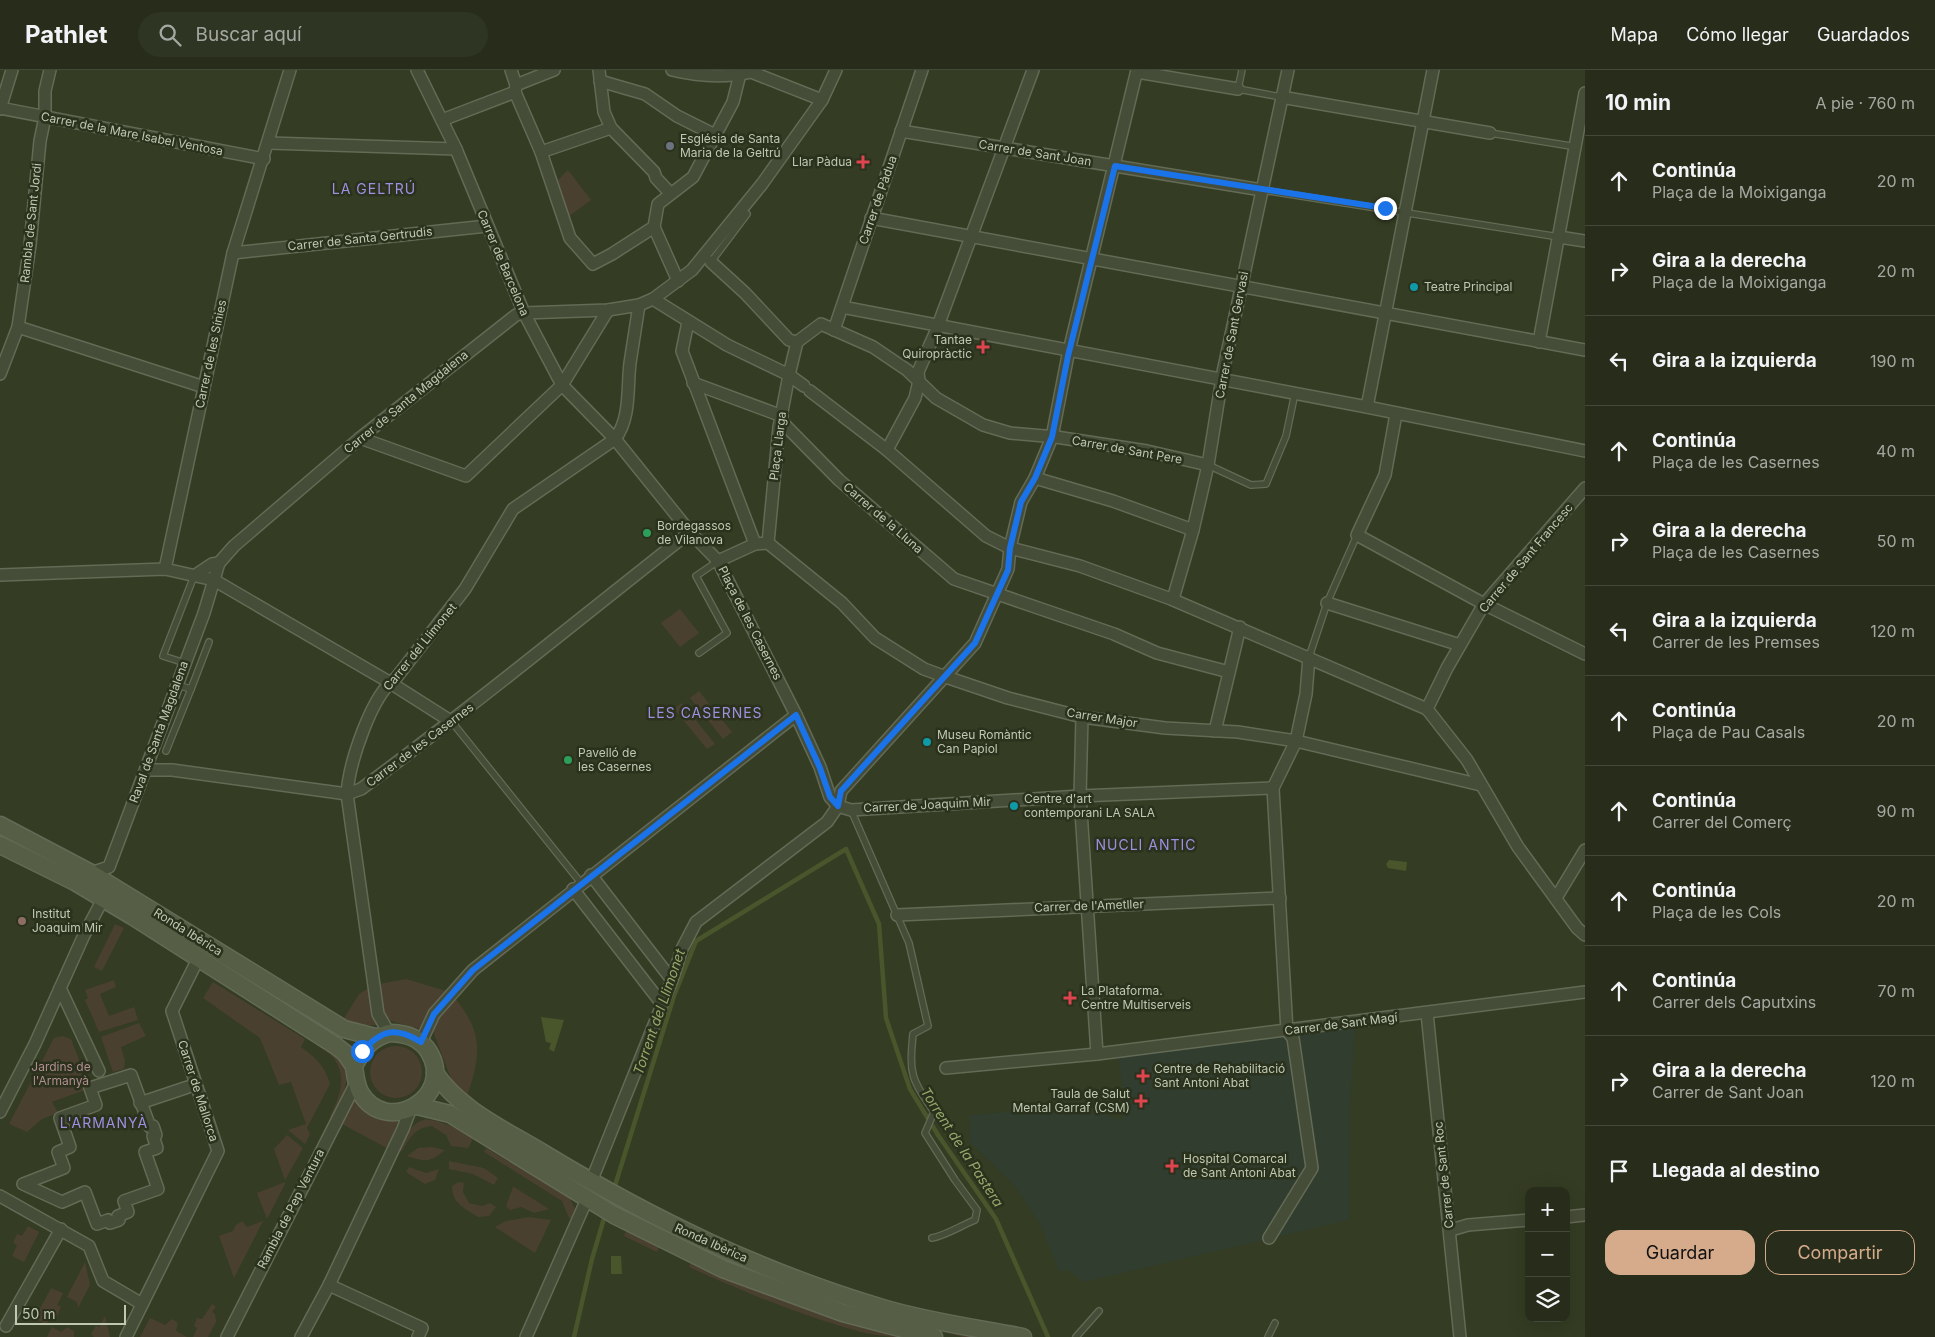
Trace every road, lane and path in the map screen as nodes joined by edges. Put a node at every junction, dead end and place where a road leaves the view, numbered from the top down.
1 (12, 70) edge
2 (50, 70) edge
3 (290, 70) edge
4 (417, 70) edge
5 (511, 70) edge
6 (554, 70) edge
7 (672, 70) edge
8 (836, 70) edge
9 (922, 70) edge
10 (1032, 70) edge
11 (1242, 70) edge
12 (1288, 70) edge
13 (1433, 70) edge
14 (1137, 71) edge
15 (740, 72) edge
16 (600, 75) edge
17 (516, 88) junction
18 (1238, 89) junction
19 (1585, 93) edge
20 (1281, 97) junction
21 (822, 100) junction
22 (0, 108) edge
23 (45, 117) junction
24 (442, 120) junction
25 (1423, 122) junction
26 (611, 128) junction
27 (901, 131) junction
28 (1490, 133) joint
29 (715, 134) junction
30 (269, 143) junction
31 (1005, 148) junction
32 (1581, 148) edge
33 (456, 149) junction
34 (541, 152) junction
35 (264, 159) junction
36 (1115, 166) junction
37 (1262, 190) junction
38 (670, 193) junction
39 (1406, 212) junction
40 (747, 214) dead end
41 (871, 218) junction
42 (654, 223) junction
43 (487, 226) junction
44 (971, 236) junction
45 (1559, 237) junction
46 (1585, 241) edge
47 (233, 253) junction
48 (1092, 258) junction
49 (711, 262) joint
50 (678, 281) junction
51 (1242, 285) junction
52 (653, 299) junction
53 (639, 305) junction
54 (842, 307) junction
55 (608, 310) junction
56 (524, 313) junction
57 (1386, 313) junction
58 (688, 322) junction
59 (18, 328) junction
60 (935, 328) junction
61 (834, 330) junction
62 (797, 342) junction
63 (1539, 342) junction
64 (1585, 350) edge
65 (1073, 351) junction
66 (0, 374) edge
67 (789, 375) junction
68 (1222, 380) junction
69 (919, 381) junction
70 (693, 383) junction
71 (562, 385) junction
72 (204, 387) junction
73 (1294, 393) junction
74 (1367, 407) junction
75 (1396, 414) junction
76 (781, 419) junction
77 (1052, 437) junction
78 (360, 438) junction
79 (615, 439) junction
80 (887, 450) junction
81 (1585, 451) edge
82 (1208, 465) junction
83 (1035, 478) junction
84 (1585, 488) edge
85 (1194, 530) junction
86 (690, 532) junction
87 (1357, 535) junction
88 (768, 543) junction
89 (755, 544) junction
90 (1010, 548) junction
91 (718, 561) junction
92 (219, 563) junction
93 (165, 570) junction
94 (0, 575) edge
95 (194, 576) junction
96 (214, 580) junction
97 (996, 596) junction
98 (1173, 599) junction
99 (1327, 603) junction
100 (1484, 604) junction
101 (1240, 627) junction
102 (209, 642) dead end
103 (1460, 645) junction
104 (699, 653) dead end
105 (1585, 654) edge
106 (1309, 658) junction
107 (185, 663) junction
108 (1229, 672) junction
109 (946, 677) junction
110 (389, 682) junction
111 (177, 685) junction
112 (191, 689) junction
113 (1427, 709) junction
114 (796, 715) junction
115 (1082, 717) junction
116 (452, 722) junction
117 (1215, 731) junction
118 (1296, 742) junction
119 (166, 751) dead end
120 (147, 770) junction
121 (1481, 785) junction
122 (1273, 788) junction
123 (347, 794) junction
124 (1080, 796) junction
125 (838, 806) junction
126 (851, 810) junction
127 (0, 825) edge
128 (0, 845) edge
129 (1585, 850) edge
130 (91, 873) junction
131 (591, 875) junction
132 (577, 886) junction
133 (1280, 898) junction
134 (1556, 898) junction
135 (103, 899) junction
136 (1087, 906) junction
137 (897, 915) junction
138 (1585, 935) edge
139 (199, 957) junction
140 (672, 980) junction
141 (60, 988) junction
142 (1585, 992) edge
143 (662, 1004) junction
144 (1427, 1013) junction
145 (1287, 1030) junction
146 (382, 1035) junction
147 (421, 1042) junction
148 (1097, 1054) junction
149 (946, 1068) dead end
150 (99, 1071) dead end
151 (435, 1073) junction
152 (355, 1074) junction
153 (188, 1087) dead end
154 (140, 1103) junction
155 (413, 1108) junction
156 (0, 1112) edge
157 (591, 1182) junction
158 (0, 1196) edge
159 (587, 1199) junction
160 (1585, 1215) edge
161 (1570, 1217) edge
162 (1525, 1220) edge
163 (61, 1229) junction
164 (1451, 1230) junction
165 (932, 1238) dead end
166 (1268, 1238) dead end
167 (329, 1284) junction
168 (142, 1304) junction
169 (1099, 1310) dead end
170 (1275, 1322) dead end
171 (6, 1326) dead end
172 (126, 1337) edge
173 (227, 1337) edge
174 (301, 1337) edge
175 (418, 1337) edge
176 (526, 1337) edge
177 (934, 1337) edge
178 (1023, 1337) edge
179 (1076, 1337) edge
180 (1268, 1337) edge
181 (1460, 1337) edge

1 - 22 street
2 - 23 street, Rambla de Sant Jordi
3 - 30 street, Carrer de les Sínies
4 - 24 street, Carrer de Barcelona
5 - 17 street
6 - 17 street
7 - 15 street
8 - 21 street, Carrer de Santa Magdalena
9 - 27 street, Carrer de Pàdua
10 - 31 street
11 - 18 lane
12 - 20 street, Carrer de Sant Gervasi
13 - 25 street
14 - 18 street
14 - 36 street
15 - 21 street
15 - 29 street
16 - 26 street
16 - 29 street
17 - 24 street
17 - 34 street
18 - 20 lane
19 - 32 street
20 - 25 street
20 - 37 street, Carrer de Sant Gervasi
21 - 50 street, Carrer de Santa Magdalena
22 - 23 street, Carrer de la Mare Isabel Ventosa
23 - 35 street, Carrer de la Mare Isabel Ventosa
23 - 59 street, Rambla de Sant Jordi
24 - 33 street, Carrer de Barcelona
25 - 28 street
25 - 39 street
26 - 34 street
26 - 38 street
27 - 31 street, Carrer de Sant Joan
27 - 41 street, Carrer de Pàdua
28 - 32 lane
29 - 38 street
30 - 33 street
30 - 35 street, Carrer de les Sínies
31 - 36 street, Carrer de Sant Joan
31 - 44 street
32 - 45 street
33 - 43 street, Carrer de Barcelona
34 - 42 street
35 - 47 street, Carrer de les Sínies
36 - 37 street, Carrer de Sant Joan
36 - 48 street
37 - 39 lane, Carrer de Sant Joan
37 - 51 street, Carrer de Sant Gervasi
38 - 42 street
39 - 45 lane, Carrer de Sant Joan
39 - 57 street
40 - 49 lane
41 - 44 street
41 - 54 street, Carrer de Pàdua
42 - 50 street
43 - 47 street, Carrer de Santa Gertrudis
43 - 56 street, Carrer de Barcelona
44 - 48 street
44 - 60 street
45 - 46 street
45 - 63 street
47 - 72 street, Carrer de les Sínies
48 - 51 street
48 - 65 street
49 - 62 street
50 - 52 street, Carrer de Santa Magdalena
51 - 57 street
51 - 68 street, Carrer de Sant Gervasi
52 - 53 street, Carrer de Santa Magdalena
52 - 58 street
53 - 55 street, Carrer de Santa Magdalena
53 - 79 street
54 - 60 street
54 - 61 street, Carrer de Pàdua
55 - 56 street, Carrer de Santa Magdalena
55 - 71 street
56 - 71 street, Carrer de Barcelona
56 - 78 street, Carrer de Santa Magdalena
57 - 63 street
57 - 74 street
58 - 67 street
58 - 70 street
59 - 66 street, Rambla de Sant Jordi
59 - 72 street
60 - 65 street
60 - 69 street
61 - 62 street
61 - 69 street, Carrer de Sant Pere
62 - 67 street, Plaça Llarga
63 - 64 street
65 - 68 street
65 - 77 street
67 - 76 street, Plaça Llarga
67 - 80 street
68 - 73 street
68 - 82 street, Carrer de Sant Gervasi
69 - 77 street, Carrer de Sant Pere
69 - 80 street
70 - 76 street
70 - 89 street
71 - 78 street
71 - 79 street, Carrer de Barcelona
72 - 93 street, Carrer de les Sínies
73 - 74 street
73 - 82 lane, Carrer de Sant Pere
74 - 75 street
75 - 81 street
75 - 87 street
76 - 88 street, Plaça Llarga
76 - 97 street, Carrer de la Lluna
77 - 82 street, Carrer de Sant Pere
77 - 83 street
78 - 92 street, Carrer de Santa Magdalena
79 - 86 street, Plaça de les Casernes
79 - 110 street, Carrer del Llimonet
80 - 90 street
82 - 85 street, Carrer de Sant Gervasi
83 - 85 street
83 - 90 street
84 - 100 street, Carrer de Sant Francesc
85 - 98 street, Carrer de Sant Gervasi
86 - 91 street, Plaça de les Casernes
86 - 116 street, Carrer de les Casernes
87 - 99 lane
87 - 100 street
88 - 89 street
88 - 109 street, Carrer Major
89 - 91 street
90 - 97 street
90 - 98 street
91 - 104 lane
91 - 114 street, Plaça de les Casernes
92 - 95 street
92 - 96 street, Carrer de Santa Magdalena
93 - 94 street
93 - 95 street
95 - 96 street
95 - 107 lane
96 - 107 street, Raval de Santa Magdalena
96 - 110 street
97 - 108 street, Carrer de la Lluna
97 - 109 street
98 - 101 street
99 - 103 street
99 - 106 lane
100 - 103 street, Carrer de Sant Francesc
100 - 105 street
101 - 106 street
101 - 108 street
102 - 112 lane
103 - 113 street, Carrer de Sant Francesc
106 - 113 street
106 - 118 street
107 - 111 street, Raval de Santa Magdalena
108 - 117 street
109 - 115 street, Carrer Major
109 - 125 street
110 - 116 street
110 - 123 street, Carrer del Llimonet
111 - 112 lane
111 - 120 street, Raval de Santa Magdalena
112 - 119 lane
113 - 121 street
114 - 125 street, Plaça de les Casernes
114 - 131 street
115 - 117 street, Carrer Major
115 - 124 street
116 - 123 street, Carrer de les Casernes
116 - 132 lane
117 - 118 street, Carrer Major
118 - 121 street, Carrer Major
118 - 122 street
120 - 123 street
120 - 130 street, Raval de Santa Magdalena
121 - 134 street
122 - 124 street, Carrer de Joaquim Mir
122 - 133 street
123 - 146 street, Carrer del Llimonet
124 - 126 street, Carrer de Joaquim Mir
124 - 136 street
125 - 126 street
125 - 140 street
126 - 137 lane
127 - 130 street, Ronda Ibèrica
128 - 135 street, Ronda Ibèrica
129 - 134 street
130 - 146 street, Ronda Ibèrica
131 - 132 street
131 - 140 street
132 - 143 street
132 - 147 street
133 - 136 street, Carrer de l'Ametller
133 - 145 street
134 - 138 street
135 - 139 street, Ronda Ibèrica
135 - 141 street
136 - 137 street, Carrer de l'Ametller
136 - 148 street
137 - 165 lane
139 - 152 street, Ronda Ibèrica
139 - 168 street, Carrer de Mallorca
140 - 143 street
141 - 150 street
141 - 156 street
142 - 144 street, Carrer de Sant Magí
143 - 157 street
144 - 145 street, Carrer de Sant Magí
144 - 164 street, Carrer de Sant Roc
145 - 148 street, Carrer de Sant Magí
145 - 166 street
146 - 147 street
146 - 152 street
147 - 151 street
148 - 149 street, Carrer de Sant Magí
151 - 155 street
151 - 157 street, Ronda Ibèrica
152 - 155 street
152 - 173 street, Rambla de Pep Ventura
153 - 154 street
154 - 154 street
155 - 159 street, Ronda Ibèrica
155 - 167 street
157 - 178 street, Ronda Ibèrica
158 - 163 street
159 - 176 street
159 - 177 street, Ronda Ibèrica
160 - 161 street
162 - 164 street
163 - 168 street
163 - 171 street
164 - 181 street, Carrer de Sant Roc
167 - 174 street
167 - 175 street
168 - 172 street, Carrer de Mallorca
169 - 179 lane
170 - 180 lane

